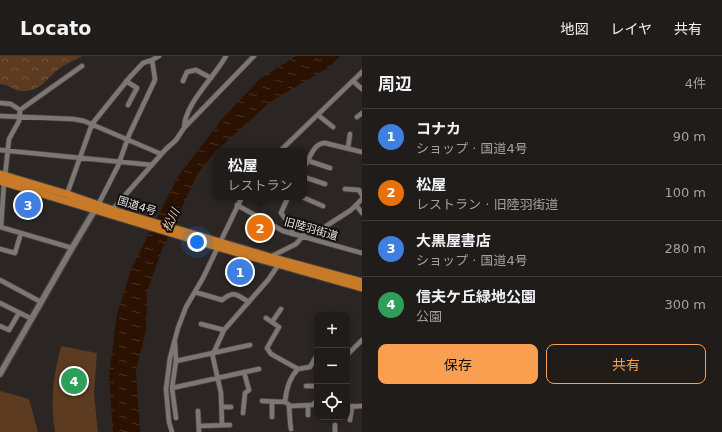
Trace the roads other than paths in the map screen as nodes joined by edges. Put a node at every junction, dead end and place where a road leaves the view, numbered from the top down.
1 (159, 56) edge
2 (226, 56) edge
3 (254, 56) edge
4 (152, 60) junction
5 (82, 66) dead end
6 (362, 72) edge
7 (211, 78) junction
8 (126, 81) junction
9 (183, 81) dead end
10 (352, 81) junction
11 (362, 88) edge
12 (0, 103) edge
13 (128, 105) dead end
14 (20, 110) junction
15 (362, 113) edge
16 (318, 115) junction
17 (0, 116) edge
18 (20, 117) junction
19 (357, 117) dead end
20 (92, 124) junction
21 (333, 127) dead end
22 (184, 128) junction
23 (350, 134) dead end
24 (127, 140) junction
25 (283, 148) edge
26 (348, 148) junction
27 (0, 150) edge
28 (7, 150) junction
29 (362, 152) edge
30 (161, 154) junction
31 (80, 158) junction
32 (118, 161) junction
33 (309, 161) junction
34 (307, 163) edge
35 (152, 165) junction
36 (330, 168) dead end
37 (2, 178) edge
38 (307, 178) edge
39 (325, 184) dead end
40 (345, 189) dead end
41 (67, 194) junction
42 (362, 195) edge
43 (307, 199) edge
44 (362, 199) edge
45 (240, 200) edge
46 (287, 200) edge
47 (237, 205) junction
48 (356, 205) junction
49 (323, 206) dead end
50 (97, 208) junction
51 (362, 212) edge
52 (114, 213) junction
53 (1, 227) edge
54 (21, 233) junction
55 (292, 234) junction
56 (302, 236) junction
57 (216, 244) junction
58 (72, 248) junction
59 (0, 249) edge
60 (362, 253) edge
61 (270, 257) junction
62 (279, 264) junction
63 (0, 280) edge
64 (362, 282) edge
65 (362, 288) edge
66 (195, 292) junction
67 (41, 302) junction
68 (249, 302) junction
69 (0, 303) edge
70 (281, 309) dead end
71 (19, 313) junction
72 (266, 318) dead end
73 (32, 319) junction
74 (272, 322) junction
75 (201, 324) dead end
76 (0, 326) edge
77 (224, 330) junction
78 (362, 340) edge
79 (175, 341) junction
80 (250, 345) dead end
81 (213, 352) junction
82 (350, 352) edge
83 (314, 360) edge
84 (176, 361) junction
85 (2, 365) edge
86 (260, 369) dead end
87 (298, 369) junction
88 (244, 372) junction
89 (0, 374) edge
90 (217, 378) junction
91 (306, 386) dead end
92 (314, 386) edge
93 (172, 388) junction
94 (262, 401) dead end
95 (272, 402) junction
96 (287, 403) junction
97 (314, 403) edge
98 (308, 405) junction
99 (350, 406) edge
100 (362, 406) edge
101 (222, 407) junction
102 (231, 407) dead end
103 (198, 410) dead end
104 (243, 413) dead end
105 (308, 415) dead end
106 (272, 417) dead end
107 (176, 418) dead end
108 (222, 425) junction
109 (230, 425) dead end
110 (335, 425) dead end
111 (199, 426) junction
112 (291, 429) dead end
113 (172, 432) edge
114 (199, 432) edge
115 (335, 432) edge

1 - 4 street
2 - 7 street
3 - 22 street
4 - 8 street
4 - 24 street
5 - 14 street
6 - 10 street
7 - 9 street
7 - 22 street
8 - 13 street
8 - 20 street
10 - 11 street
10 - 16 street
12 - 14 street
14 - 18 street
15 - 19 street
16 - 21 street
16 - 25 street
17 - 18 street
18 - 20 street
18 - 28 street
20 - 24 street
20 - 31 street
22 - 30 street
23 - 26 street
24 - 30 street
24 - 32 street
26 - 29 street
26 - 33 street
27 - 28 street
28 - 31 street
28 - 37 street
30 - 35 street
31 - 32 street
31 - 41 street
32 - 35 street
32 - 50 street
33 - 34 street
33 - 36 street
35 - 52 street
37 - 41 highway, 国道4号
37 - 50 highway, 国道4号
37 - 53 street
38 - 39 street
40 - 42 street
41 - 50 highway, 国道4号
43 - 49 street
44 - 48 street
45 - 47 street
46 - 55 street
47 - 55 street, 旧陸羽街道
47 - 57 street
48 - 51 street
48 - 56 street
50 - 52 highway, 国道4号
50 - 58 street
52 - 57 highway, 国道4号
53 - 54 street
54 - 58 street
54 - 59 street
55 - 56 street, 旧陸羽街道
56 - 60 street, 旧陸羽街道
56 - 61 street
57 - 61 highway, 国道4号
57 - 62 highway, 国道4号
57 - 66 street
58 - 67 street
61 - 64 highway, 国道4号
62 - 65 highway, 国道4号
62 - 68 street
63 - 67 street
66 - 68 street
66 - 79 street
67 - 73 street
68 - 77 street
69 - 71 street
70 - 74 street
71 - 73 street
71 - 76 street
72 - 74 street
73 - 85 street
74 - 87 street
75 - 77 street
77 - 81 street
78 - 82 street
79 - 84 street
79 - 113 street
80 - 81 street
81 - 84 street
81 - 90 street
83 - 87 street
84 - 93 street
85 - 89 street
86 - 88 street
87 - 96 street
88 - 90 street
88 - 104 street
90 - 93 street
90 - 101 street
91 - 92 street
93 - 107 street
94 - 95 street
95 - 96 street
95 - 106 street
96 - 98 street
96 - 112 street
97 - 98 street
98 - 105 street
99 - 100 street
101 - 102 street
101 - 108 street
103 - 111 street
108 - 109 street
108 - 111 street
110 - 115 street
111 - 114 street

